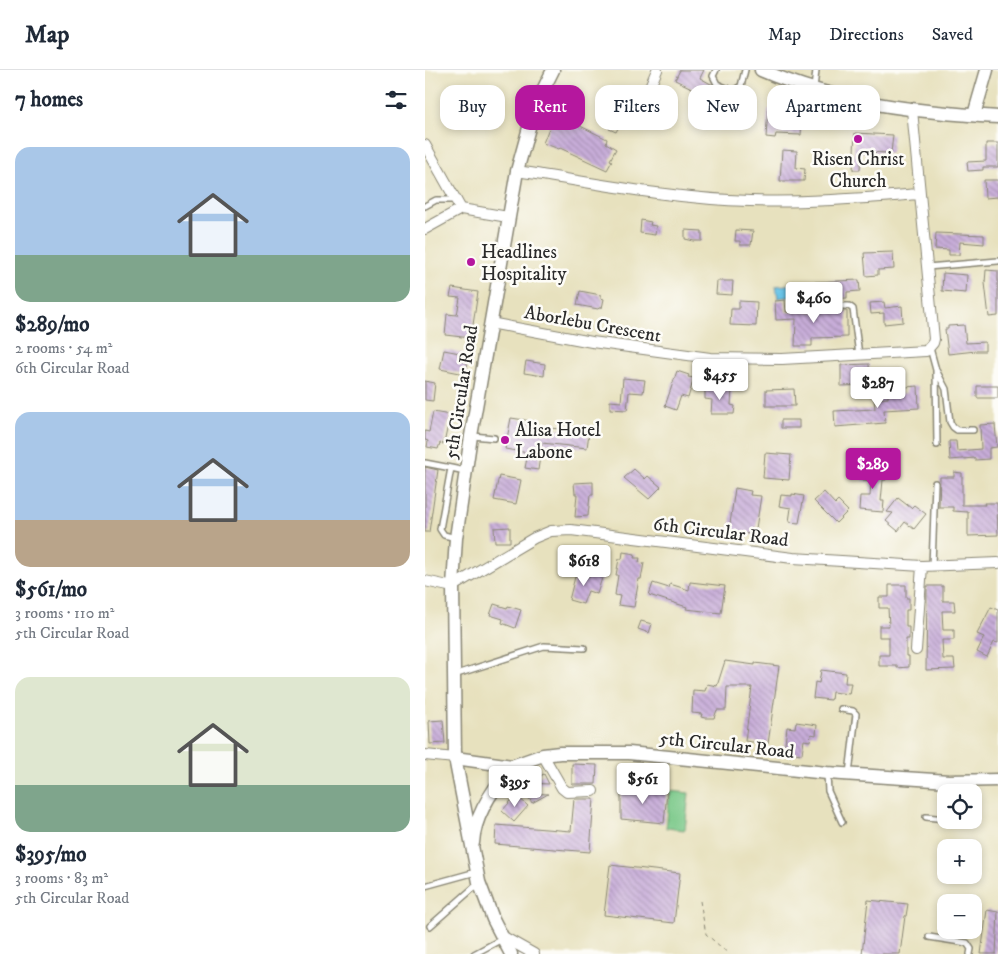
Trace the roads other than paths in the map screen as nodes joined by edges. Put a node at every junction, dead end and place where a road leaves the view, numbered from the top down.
1 (553, 70) edge
2 (657, 70) edge
3 (716, 70) edge
4 (745, 70) edge
5 (761, 70) edge
6 (816, 70) edge
7 (987, 70) edge
8 (651, 85) edge
9 (801, 85) edge
10 (814, 85) edge
11 (880, 105) edge
12 (913, 110) junction
13 (974, 115) junction
14 (998, 117) edge
15 (425, 145) edge
16 (517, 171) junction
17 (921, 194) junction
18 (459, 204) junction
19 (425, 206) edge
20 (509, 217) junction
21 (425, 229) edge
22 (998, 261) edge
23 (927, 267) junction
24 (822, 306) dead end
25 (490, 322) junction
26 (930, 348) junction
27 (859, 355) junction
28 (936, 370) junction
29 (973, 430) dead end
30 (471, 436) junction
31 (494, 438) dead end
32 (937, 444) dead end
33 (425, 463) edge
34 (451, 468) junction
35 (466, 471) junction
36 (935, 483) dead end
37 (457, 538) junction
38 (998, 563) edge
39 (927, 566) junction
40 (425, 581) edge
41 (453, 586) junction
42 (584, 648) dead end
43 (916, 650) dead end
44 (453, 675) junction
45 (841, 709) dead end
46 (425, 755) edge
47 (543, 755) junction
48 (455, 758) junction
49 (512, 766) junction
50 (827, 773) junction
51 (849, 774) junction
52 (998, 780) edge
53 (937, 784) edge
54 (976, 784) edge
55 (593, 791) dead end
56 (926, 817) dead end
57 (937, 818) edge
58 (842, 822) dead end
59 (472, 853) junction
60 (478, 877) junction
61 (425, 886) edge
62 (430, 926) dead end
63 (503, 937) junction
64 (929, 937) dead end
65 (486, 951) edge
66 (474, 954) edge
67 (511, 954) edge
68 (534, 954) edge
69 (970, 954) edge

1 - 16 street, 5th Circular Road
2 - 8 street
3 - 4 lane
5 - 9 street
6 - 10 lane
7 - 13 street
11 - 12 street
12 - 13 street
12 - 17 street
13 - 14 street
15 - 18 street
16 - 17 street
16 - 20 street, 5th Circular Road
17 - 23 street
18 - 19 lane
18 - 20 street
18 - 21 street
20 - 25 street, 5th Circular Road
22 - 23 lane
23 - 26 street
24 - 27 lane
25 - 27 street, Aborlebu Crescent
25 - 30 street, 5th Circular Road
26 - 27 street, Aborlebu Crescent
26 - 28 lane
28 - 29 lane
28 - 32 lane
30 - 31 lane
30 - 35 street, 5th Circular Road
33 - 34 lane
34 - 35 lane
34 - 37 lane
35 - 37 street, 5th Circular Road
36 - 39 lane
37 - 41 street, 5th Circular Road
38 - 39 street, 6th Circular Road
39 - 41 street, 6th Circular Road
39 - 43 street
40 - 41 street
41 - 44 street, 5th Circular Road
42 - 44 lane
44 - 48 street, 5th Circular Road
45 - 51 lane
46 - 48 street
47 - 49 street, 5th Circular Road
47 - 50 street, 5th Circular Road
47 - 55 street
48 - 49 street, 5th Circular Road
48 - 59 street, 5th Circular Road
49 - 59 street
50 - 51 street, 5th Circular Road
50 - 58 lane
51 - 53 street, 5th Circular Road
52 - 54 street, 5th Circular Road
56 - 57 lane
59 - 60 street, 5th Circular Road
60 - 61 lane
60 - 62 lane
60 - 63 street, 5th Circular Road
63 - 65 lane
63 - 67 street, 5th Circular Road
63 - 68 street
64 - 69 lane
65 - 66 lane

